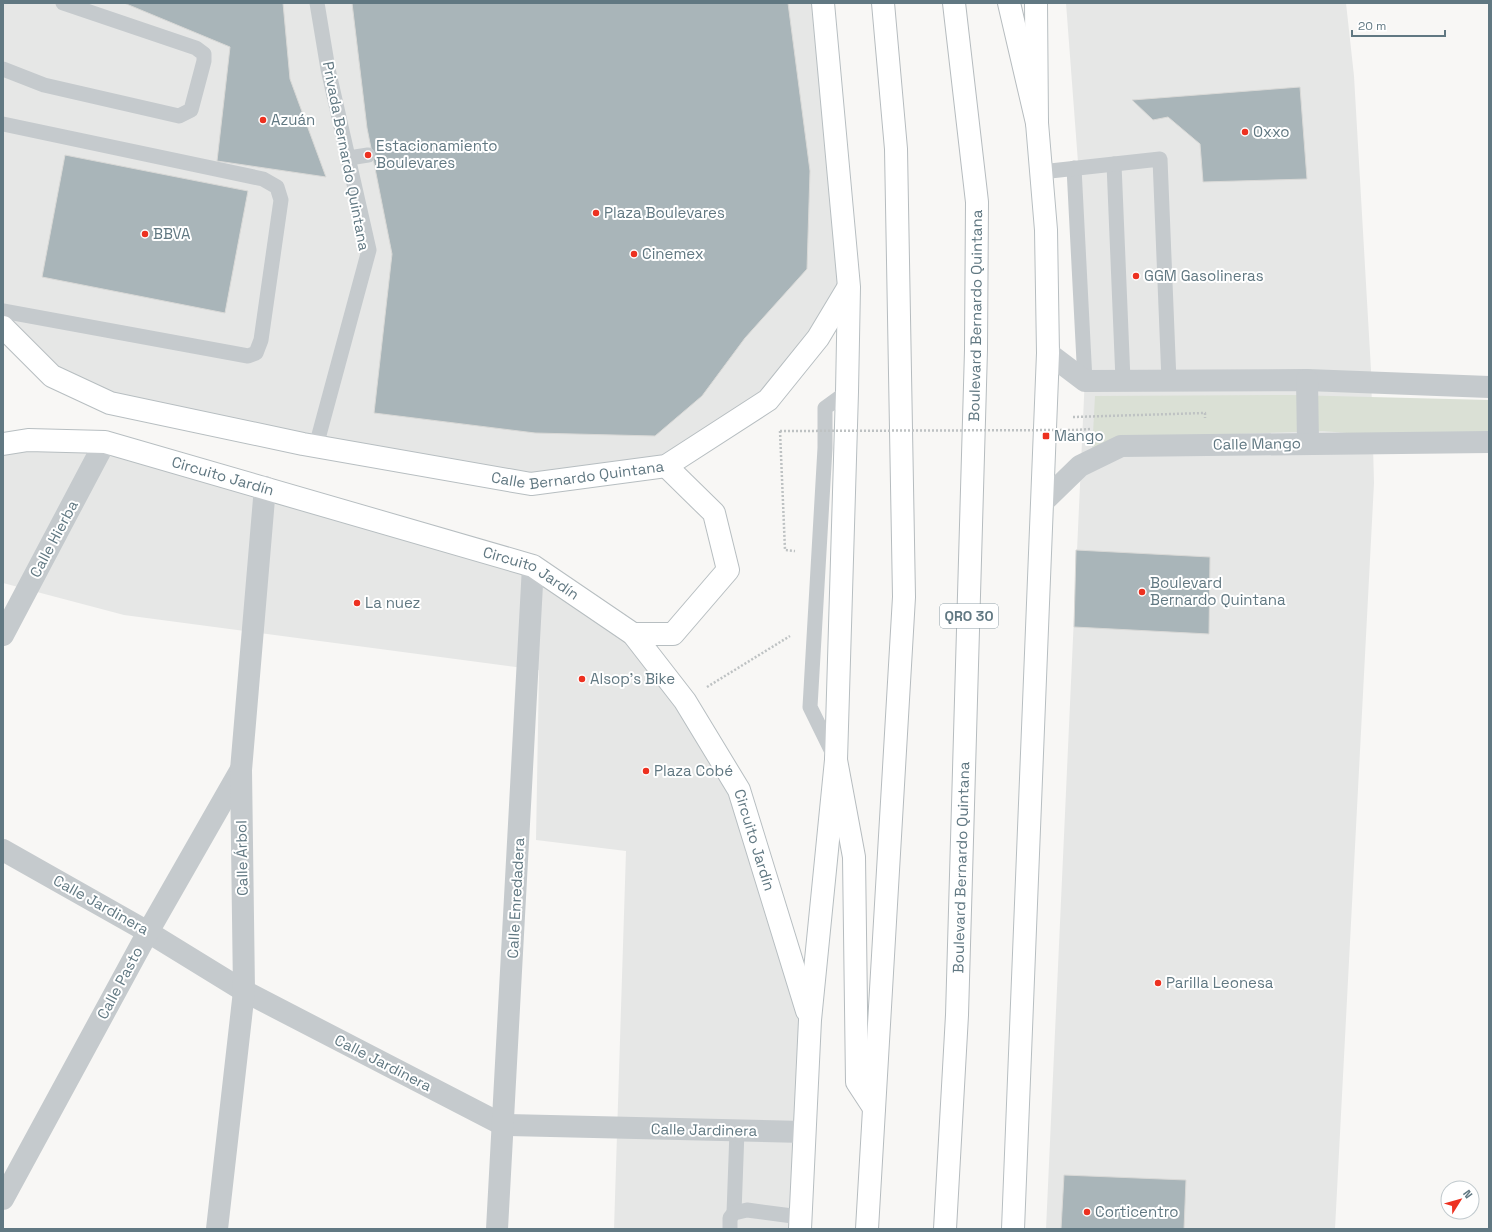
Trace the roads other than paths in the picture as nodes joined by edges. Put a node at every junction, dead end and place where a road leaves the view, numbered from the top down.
1 (63, 3) edge
2 (317, 3) edge
3 (823, 3) edge
4 (883, 3) edge
5 (954, 3) edge
6 (1009, 3) edge
7 (1036, 3) edge
8 (3, 69) edge
9 (1037, 123) junction
10 (3, 124) edge
11 (368, 155) dead end
12 (349, 158) junction
13 (1114, 164) junction
14 (1074, 168) junction
15 (1041, 172) junction
16 (848, 287) junction
17 (3, 311) edge
18 (3, 327) edge
19 (1048, 353) junction
20 (1123, 380) junction
21 (1308, 380) junction
22 (1169, 381) junction
23 (1085, 382) junction
24 (1489, 387) edge
25 (846, 392) junction
26 (105, 442) junction
27 (1489, 442) edge
28 (1308, 443) junction
29 (3, 444) edge
30 (309, 445) junction
31 (666, 466) junction
32 (265, 488) junction
33 (1043, 502) junction
34 (533, 566) junction
35 (632, 634) junction
36 (3, 635) edge
37 (836, 760) junction
38 (241, 770) junction
39 (3, 850) edge
40 (148, 932) junction
41 (244, 991) junction
42 (810, 1020) junction
43 (874, 1108) junction
44 (503, 1125) junction
45 (737, 1131) junction
46 (804, 1132) junction
47 (3, 1199) edge
48 (734, 1213) junction
49 (800, 1223) edge
50 (217, 1229) edge
51 (497, 1229) edge
52 (730, 1229) edge
53 (867, 1229) edge
54 (945, 1229) edge
55 (1012, 1229) edge

1 - 8 lane
2 - 12 lane, Privada Bernardo Quintana
3 - 16 main road
4 - 43 main road
5 - 54 main road, Boulevard Bernardo Quintana / QRO 30
6 - 9 main road
7 - 9 main road
9 - 15 main road
10 - 17 lane
11 - 12 lane
12 - 30 lane, Privada Bernardo Quintana
13 - 14 lane
13 - 20 lane
13 - 22 lane
14 - 15 lane
14 - 23 lane
15 - 19 main road
16 - 25 main road
16 - 31 main road, Calle Bernardo Quintana
18 - 30 main road
19 - 23 street
19 - 33 main road
20 - 22 street
20 - 23 street
21 - 22 street
21 - 24 street
21 - 28 street
25 - 37 main road
25 - 37 lane
26 - 29 main road, Circuito Jardín
26 - 32 main road, Circuito Jardín
26 - 36 street, Calle Hierba
27 - 28 street, Calle Mango
28 - 33 street, Calle Mango
30 - 31 main road, Calle Bernardo Quintana
31 - 35 main road
32 - 34 main road, Circuito Jardín
32 - 38 street, Calle Árbol
33 - 55 main road
34 - 35 main road, Circuito Jardín
34 - 44 street, Calle Enredadera
35 - 42 main road, Circuito Jardín
37 - 42 main road
37 - 43 main road
38 - 40 street, Calle Pasto
38 - 41 street, Calle Árbol
39 - 40 street, Calle Jardinera
40 - 41 street, Calle Jardinera
40 - 47 street, Calle Pasto
41 - 44 street, Calle Jardinera
41 - 50 street, Calle Árbol
42 - 46 main road
43 - 53 main road
44 - 45 street, Calle Jardinera
44 - 51 street, Calle Enredadera
45 - 46 street, Calle Jardinera
45 - 48 lane
46 - 49 main road
48 - 49 lane
48 - 52 lane

